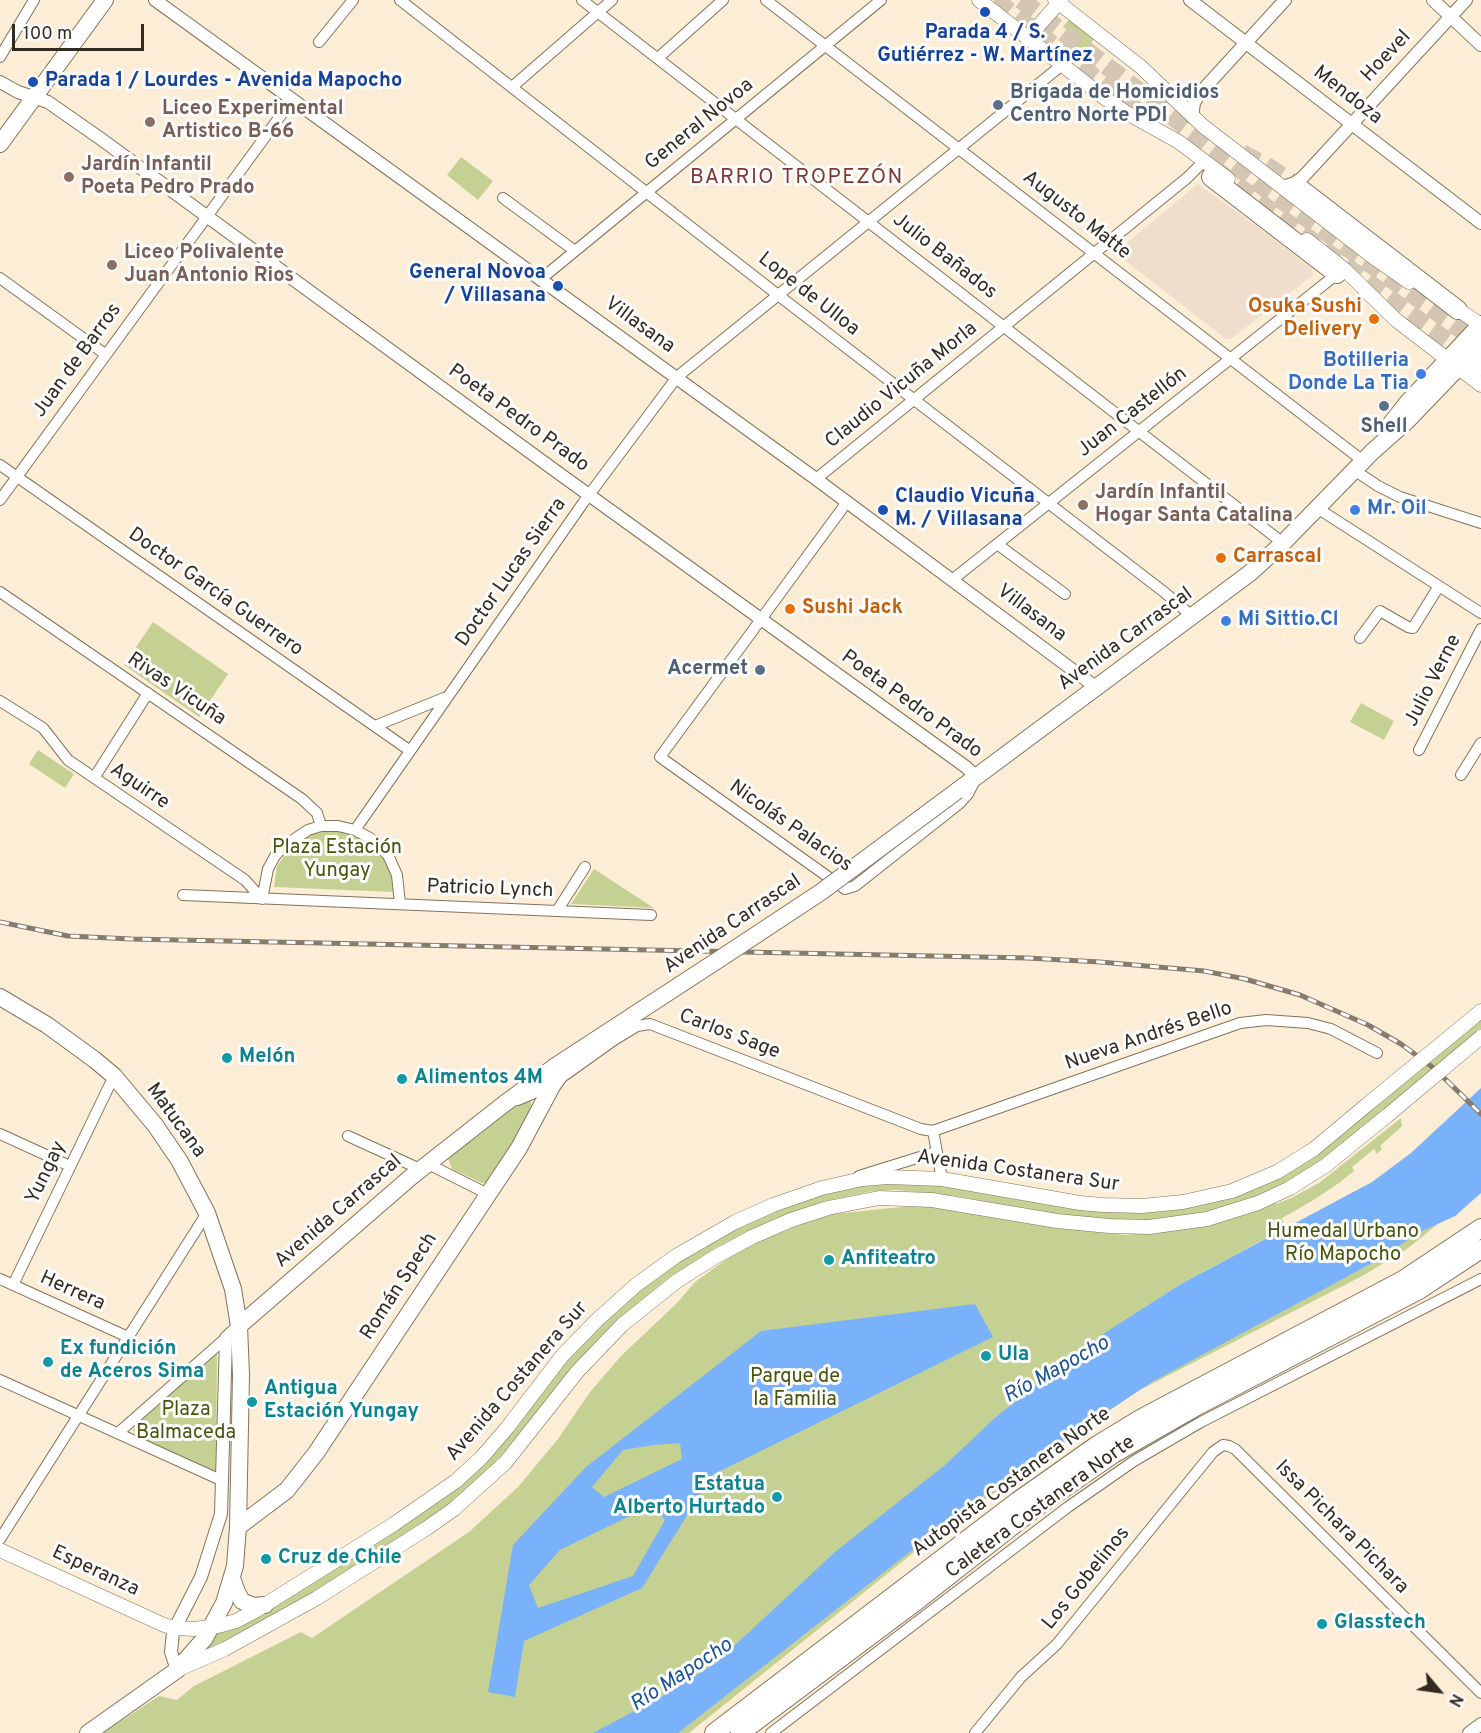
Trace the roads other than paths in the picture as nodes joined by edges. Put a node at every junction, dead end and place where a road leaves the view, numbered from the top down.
1 (34, 0) edge
2 (105, 0) edge
3 (155, 0) edge
4 (353, 0) edge
5 (400, 0) edge
6 (582, 0) edge
7 (612, 0) edge
8 (723, 0) edge
9 (766, 0) edge
10 (882, 0) edge
11 (979, 0) edge
12 (1190, 0) edge
13 (1285, 0) edge
14 (1433, 0) edge
15 (1466, 0) edge
16 (1058, 1) edge
17 (598, 12) junction
18 (1450, 16) junction
19 (1027, 39) junction
20 (319, 42) dead end
21 (1246, 43) junction
22 (1481, 45) edge
23 (825, 46) junction
24 (0, 57) edge
25 (658, 58) junction
26 (1062, 65) junction
27 (0, 81) edge
28 (512, 87) junction
29 (34, 97) junction
30 (292, 100) junction
31 (1192, 117) junction
32 (736, 119) junction
33 (1352, 124) junction
34 (0, 144) edge
35 (959, 149) junction
36 (1203, 170) junction
37 (1283, 187) junction
38 (1302, 190) tunnel mouth
39 (646, 192) junction
40 (503, 198) dead end
41 (206, 216) junction
42 (869, 222) junction
43 (1481, 223) edge
44 (574, 251) junction
45 (1095, 253) junction
46 (1331, 278) junction
47 (0, 279) edge
48 (541, 279) junction
49 (778, 295) junction
50 (1458, 310) junction
51 (1396, 320) junction
52 (1481, 325) edge
53 (1004, 327) junction
54 (1481, 344) edge
55 (105, 354) junction
56 (1231, 358) junction
57 (1466, 364) edge
58 (676, 377) junction
59 (1481, 385) edge
60 (915, 399) junction
61 (1139, 431) junction
62 (1363, 461) junction
63 (0, 465) edge
64 (16, 477) junction
65 (816, 479) junction
66 (589, 495) junction
67 (0, 500) edge
68 (847, 502) junction
69 (1049, 503) junction
70 (1317, 508) junction
71 (1481, 523) edge
72 (1283, 543) junction
73 (997, 544) junction
74 (952, 580) junction
75 (1439, 586) junction
76 (0, 592) edge
77 (1065, 594) dead end
78 (1481, 613) edge
79 (1193, 617) junction
80 (762, 620) junction
81 (1481, 629) edge
82 (1360, 638) dead end
83 (1097, 688) junction
84 (148, 693) junction
85 (447, 696) junction
86 (0, 701) edge
87 (375, 726) junction
88 (1481, 743) edge
89 (409, 750) junction
90 (1419, 750) dead end
91 (1461, 775) dead end
92 (976, 777) junction
93 (94, 778) junction
94 (321, 826) junction
95 (355, 830) junction
96 (585, 867) dead end
97 (183, 895) dead end
98 (262, 899) junction
99 (400, 904) junction
100 (557, 911) junction
101 (651, 915) dead end
102 (0, 997) edge
103 (1481, 1011) edge
104 (1481, 1037) edge
105 (1377, 1053) dead end
106 (114, 1076) junction
107 (542, 1086) junction
108 (933, 1131) junction
109 (0, 1134) edge
110 (348, 1136) dead end
111 (936, 1152) junction
112 (70, 1166) junction
113 (424, 1167) junction
114 (942, 1179) junction
115 (840, 1183) junction
116 (488, 1194) junction
117 (207, 1213) junction
118 (1481, 1228) edge
119 (1481, 1249) edge
120 (0, 1279) edge
121 (1481, 1279) edge
122 (13, 1285) junction
123 (239, 1326) junction
124 (128, 1338) junction
125 (226, 1338) junction
126 (0, 1380) edge
127 (79, 1415) junction
128 (118, 1433) junction
129 (1223, 1445) joint
130 (223, 1481) junction
131 (238, 1527) junction
132 (0, 1539) edge
133 (0, 1550) edge
134 (232, 1578) junction
135 (265, 1605) junction
136 (213, 1626) junction
137 (175, 1628) junction
138 (177, 1670) junction
139 (1481, 1693) edge
140 (1481, 1724) edge
141 (88, 1733) edge
142 (714, 1733) edge
143 (740, 1733) edge
144 (771, 1733) edge
145 (975, 1733) edge
146 (1469, 1733) edge

1 - 24 street
2 - 29 main road
3 - 30 street, Villasana
4 - 20 street
5 - 28 street, Lope de Ulloa
6 - 17 street, Julio Bañados
7 - 17 street
8 - 25 street
9 - 23 street, Augusto Matte
10 - 23 street, General Novoa
11 - 19 main road
12 - 21 street, Mendoza
13 - 21 street
14 - 18 street
15 - 18 street, Hoevel
16 - 19 main road
16 - 31 main road
17 - 25 street, Julio Bañados
17 - 28 street
18 - 22 street
18 - 33 street, Hoevel
19 - 26 main road
21 - 31 street
21 - 33 street, Mendoza
23 - 32 street, General Novoa
23 - 35 street, Augusto Matte
25 - 32 street, Julio Bañados
26 - 35 street, Doctor Lucas Sierra
26 - 36 main road
27 - 29 street, Poeta Pedro Prado
28 - 39 street, Lope de Ulloa
29 - 34 main road
29 - 41 street, Poeta Pedro Prado
30 - 41 street, Juan de Barros
30 - 48 street, Villasana
31 - 37 main road
32 - 39 street, General Novoa
32 - 42 street, Julio Bañados
33 - 37 street, Hoevel
33 - 43 street, Mendoza
35 - 42 street, Doctor Lucas Sierra
35 - 45 street, Augusto Matte
36 - 45 street, Claudio Vicuña Morla
36 - 46 highway
36 - 51 main road
37 - 50 main road
38 - 50 highway
39 - 44 street, General Novoa
39 - 49 street, Lope de Ulloa
40 - 44 street
41 - 55 street, Juan de Barros
41 - 66 street, Poeta Pedro Prado
42 - 49 street, Doctor Lucas Sierra
42 - 53 street, Julio Bañados
44 - 48 street, General Novoa
45 - 53 street, Claudio Vicuña Morla
45 - 56 street, Augusto Matte
46 - 51 main road
46 - 56 street, Juan Castellón
47 - 55 street
48 - 58 street, Villasana
49 - 58 street, Doctor Lucas Sierra
49 - 60 street, Lope de Ulloa
50 - 52 main road
51 - 57 main road
52 - 57 main road, Avenida Carrascal
53 - 60 street, Claudio Vicuña Morla
53 - 61 street, Julio Bañados
54 - 57 main road, Avenida Carrascal
55 - 64 street, Juan de Barros
56 - 61 street, Juan Castellón
56 - 62 street, Augusto Matte
57 - 59 main road
57 - 62 main road, Avenida Carrascal
58 - 65 street, Villasana
58 - 66 street, Doctor Lucas Sierra
60 - 65 street, Claudio Vicuña Morla
60 - 69 street, Lope de Ulloa
61 - 69 street, Juan Castellón
61 - 72 street, Julio Bañados
62 - 70 main road, Avenida Carrascal
62 - 71 street, Augusto Matte
63 - 64 street, Doctor García Guerrero
64 - 67 street, Juan de Barros
64 - 87 street, Doctor García Guerrero
65 - 68 street, Villasana
66 - 80 street, Poeta Pedro Prado
66 - 85 street, Doctor Lucas Sierra
68 - 74 street, Villasana
68 - 80 street
69 - 73 street, Juan Castellón
69 - 79 street, Lope de Ulloa
70 - 72 main road, Avenida Carrascal
70 - 75 street
72 - 79 main road, Avenida Carrascal
73 - 74 street, Juan Castellón
73 - 77 street
74 - 83 street, Villasana
75 - 78 street
75 - 82 street
76 - 84 street, Rivas Vicuña
79 - 83 main road, Avenida Carrascal
80 - 92 street, Poeta Pedro Prado
80 - 92 street, Nicolás Palacios
81 - 90 street, Julio Verne
83 - 92 main road, Avenida Carrascal
84 - 93 street
84 - 94 street, Rivas Vicuña
85 - 87 street
85 - 89 street, Doctor Lucas Sierra
86 - 93 street, Aguirre
87 - 89 street, Doctor García Guerrero
88 - 91 street
89 - 95 street, Doctor Lucas Sierra
92 - 107 main road, Avenida Carrascal, bridge
93 - 98 street, Aguirre
94 - 95 street
94 - 98 street
95 - 99 street
96 - 100 street
97 - 98 street, Patricio Lynch
98 - 99 street, Patricio Lynch
99 - 100 street, Patricio Lynch
100 - 101 street, Patricio Lynch
102 - 106 main road, Matucana
103 - 114 main road, Avenida Costanera Sur, bridge
104 - 138 main road, Avenida Costanera Sur, bridge
105 - 108 street, Nueva Andrés Bello
106 - 112 street, Yungay
106 - 117 main road, Matucana
107 - 108 street, Carlos Sage
107 - 113 main road, Avenida Carrascal
107 - 116 main road, Román Spech
108 - 111 street
109 - 112 street
110 - 113 street
111 - 114 street
111 - 115 street
112 - 122 street, Yungay
113 - 116 street
113 - 123 main road, Avenida Carrascal
114 - 115 main road, Avenida Costanera Sur
115 - 135 main road, Avenida Costanera Sur
116 - 131 main road, Román Spech
117 - 123 main road, Matucana
117 - 124 street
118 - 142 highway, Autopista Costanera Norte
119 - 143 highway, Autopista Costanera Norte
120 - 122 street, Herrera
121 - 144 street, Caletera Costanera Norte
122 - 124 street, Herrera
123 - 125 street, Avenida Carrascal
123 - 131 main road, Matucana
124 - 127 street
125 - 128 street, Avenida Carrascal
125 - 130 street
126 - 127 street
127 - 128 street
127 - 132 street
128 - 130 street
129 - 139 street, Issa Pichara Pichara
129 - 145 street, Los Gobelinos
130 - 137 street
131 - 134 main road, Matucana
133 - 137 main road, Esperanza
134 - 135 main road
134 - 136 main road, Matucana
135 - 136 main road, Avenida Costanera Sur
136 - 137 main road, Avenida Costanera Sur
136 - 138 main road, Matucana
137 - 138 street
138 - 141 main road, Matucana
140 - 146 street

